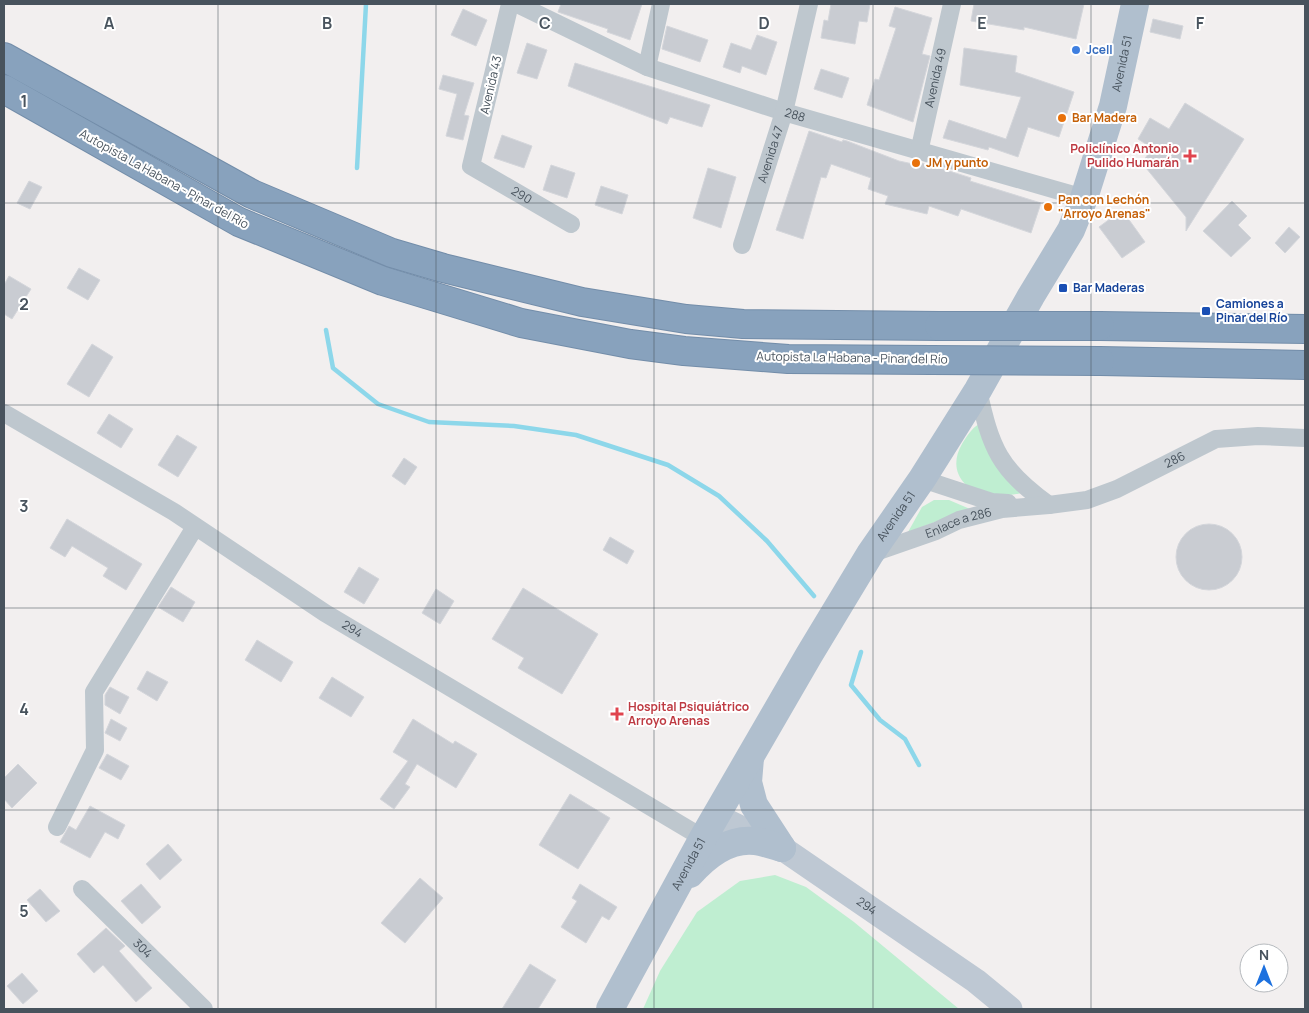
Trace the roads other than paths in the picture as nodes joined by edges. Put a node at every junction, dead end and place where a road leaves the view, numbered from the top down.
1 (510, 4) edge
2 (516, 4) edge
3 (661, 4) edge
4 (808, 4) edge
5 (952, 4) edge
6 (1135, 4) edge
7 (4, 56) edge
8 (647, 67) junction
9 (4, 89) edge
10 (784, 112) junction
11 (919, 152) junction
12 (472, 166) joint
13 (1084, 198) junction
14 (571, 224) dead end
15 (742, 245) dead end
16 (1106, 326) junction
17 (1305, 329) edge
18 (1107, 361) junction
19 (1305, 365) edge
20 (978, 390) junction
21 (4, 413) edge
22 (1305, 438) edge
23 (922, 479) junction
24 (1049, 505) junction
25 (195, 527) junction
26 (870, 554) junction
27 (750, 758) junction
28 (57, 827) dead end
29 (710, 827) junction
30 (782, 848) junction
31 (678, 886) junction
32 (82, 889) dead end
33 (204, 1009) edge
34 (610, 1009) edge
35 (1010, 1009) edge

1 - 12 street, Avenida 43
2 - 8 street, 288
3 - 8 street
4 - 10 street, Avenida 47
5 - 11 street, Avenida 49
6 - 13 main road, Avenida 51
7 - 16 highway, bridge
8 - 10 street, 288
9 - 18 highway, Autopista La Habana - Pinar del Río, bridge
10 - 11 street, 288
10 - 15 street, Avenida 47
11 - 13 street, 288
12 - 14 street, 290
13 - 20 main road, Avenida 51
16 - 17 highway
16 - 18 highway
18 - 19 highway, Autopista La Habana - Pinar del Río
20 - 23 main road, Avenida 51
20 - 24 street
21 - 25 street, 294
22 - 24 street, 286
23 - 24 street, Enlace a 286
23 - 26 main road, Avenida 51
24 - 26 street, Enlace a 286
25 - 28 street
25 - 29 street, 294
26 - 27 main road, Avenida 51
27 - 29 main road, Avenida 51
27 - 30 main road
29 - 30 main road, 294
29 - 31 main road, Avenida 51
30 - 31 main road
30 - 35 main road, 294
31 - 34 main road, Avenida 51
32 - 33 street, 304

